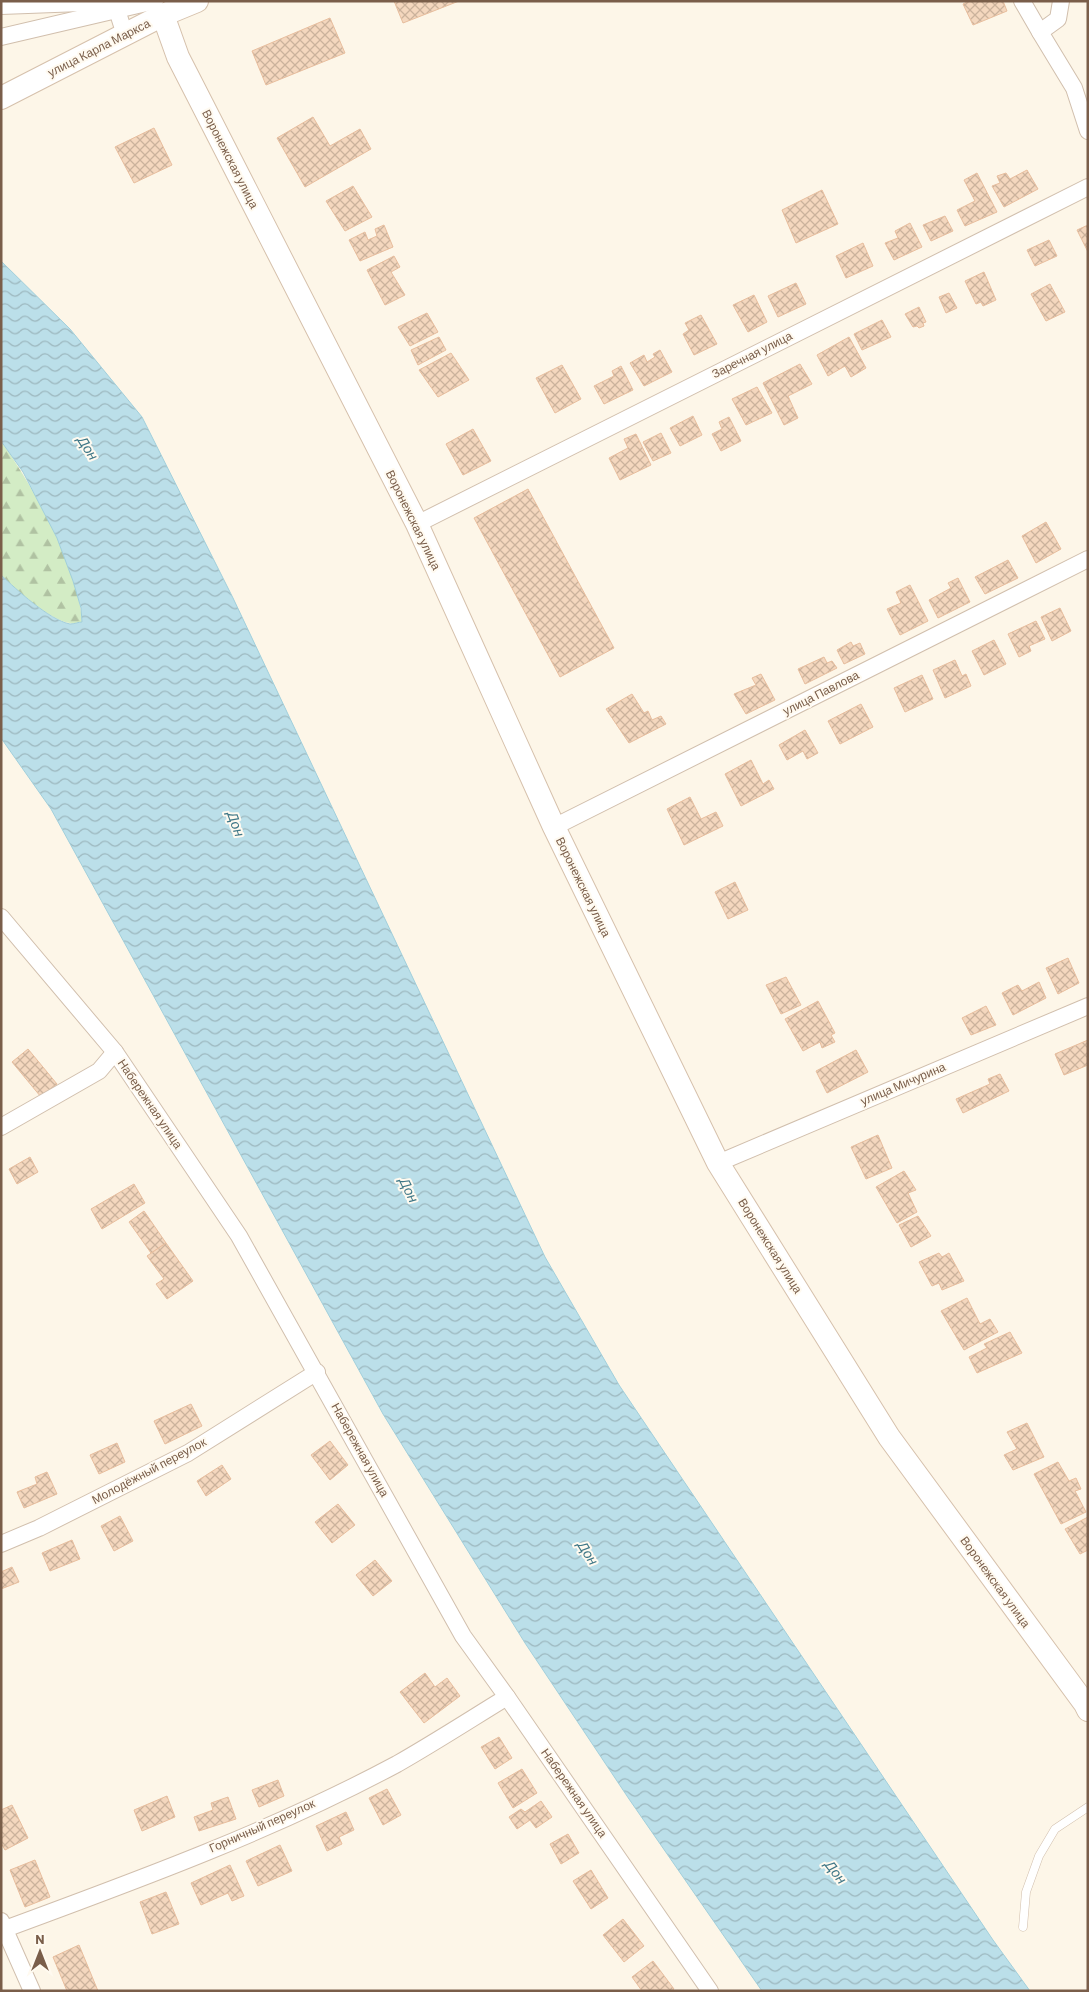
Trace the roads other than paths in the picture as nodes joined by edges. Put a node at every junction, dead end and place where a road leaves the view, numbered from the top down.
1 (197, 1) edge
2 (1022, 1) edge
3 (1061, 1) edge
4 (3, 5) edge
5 (158, 6) edge
6 (117, 10) junction
7 (1040, 32) junction
8 (126, 35) junction
9 (1, 37) edge
10 (1, 98) edge
11 (1088, 131) edge
12 (1088, 187) edge
13 (417, 524) junction
14 (1088, 560) edge
15 (554, 827) junction
16 (1, 917) edge
17 (1088, 1006) edge
18 (115, 1052) junction
19 (1, 1127) edge
20 (718, 1162) junction
21 (317, 1372) junction
22 (1, 1544) edge
23 (507, 1697) junction
24 (1088, 1710) edge
25 (1088, 1807) edge
26 (3, 1925) edge
27 (1023, 1927) dead end
28 (703, 1989) edge
29 (32, 1991) edge

1 - 5 street, улица Карла Маркса
2 - 7 street
3 - 7 street
4 - 6 street
5 - 6 street, улица Карла Маркса
5 - 8 street, улица Карла Маркса
5 - 13 street, Воронежская улица
6 - 8 street
6 - 9 street, улица Карла Маркса
7 - 11 street
8 - 10 street, улица Карла Маркса
12 - 13 street, Заречная улица
13 - 15 street, Воронежская улица
14 - 15 street, улица Павлова
15 - 20 street, Воронежская улица
16 - 18 street, Набережная улица
17 - 20 street, улица Мичурина
18 - 19 street
18 - 21 street, Набережная улица
20 - 24 street, Воронежская улица
21 - 22 street, Молодёжный переулок
21 - 23 street, Набережная улица
23 - 26 street, Горничный переулок
23 - 28 street, Набережная улица
25 - 27 lane
26 - 29 street

